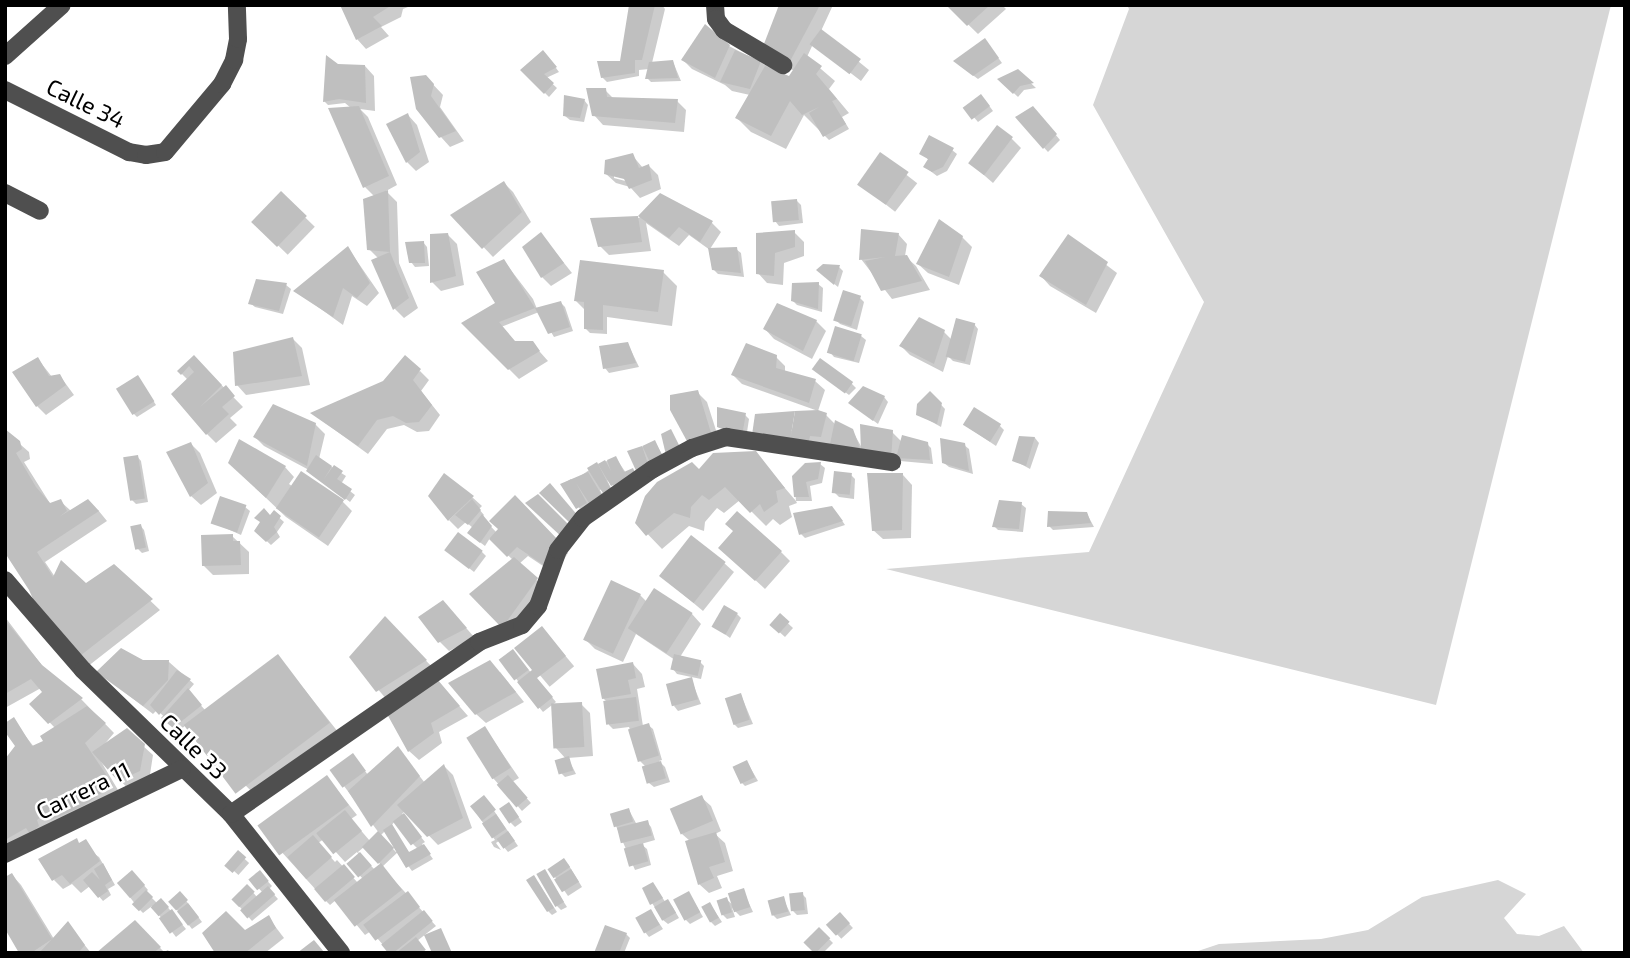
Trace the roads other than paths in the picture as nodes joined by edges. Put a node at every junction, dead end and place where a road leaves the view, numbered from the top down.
1 (62, 5) edge
2 (237, 5) edge
3 (715, 5) edge
4 (5, 56) edge
5 (783, 65) dead end
6 (5, 90) edge
7 (5, 193) edge
8 (40, 211) dead end
9 (892, 462) dead end
10 (5, 580) edge
11 (182, 769) junction
12 (231, 814) junction
13 (5, 854) edge
14 (341, 953) edge

1 - 4 street
2 - 6 street, Calle 34
3 - 5 street
7 - 8 street
9 - 12 street
10 - 11 street, Calle 33
11 - 12 street, Calle 33
11 - 13 street, Carrera 11
12 - 14 street, Calle 33

